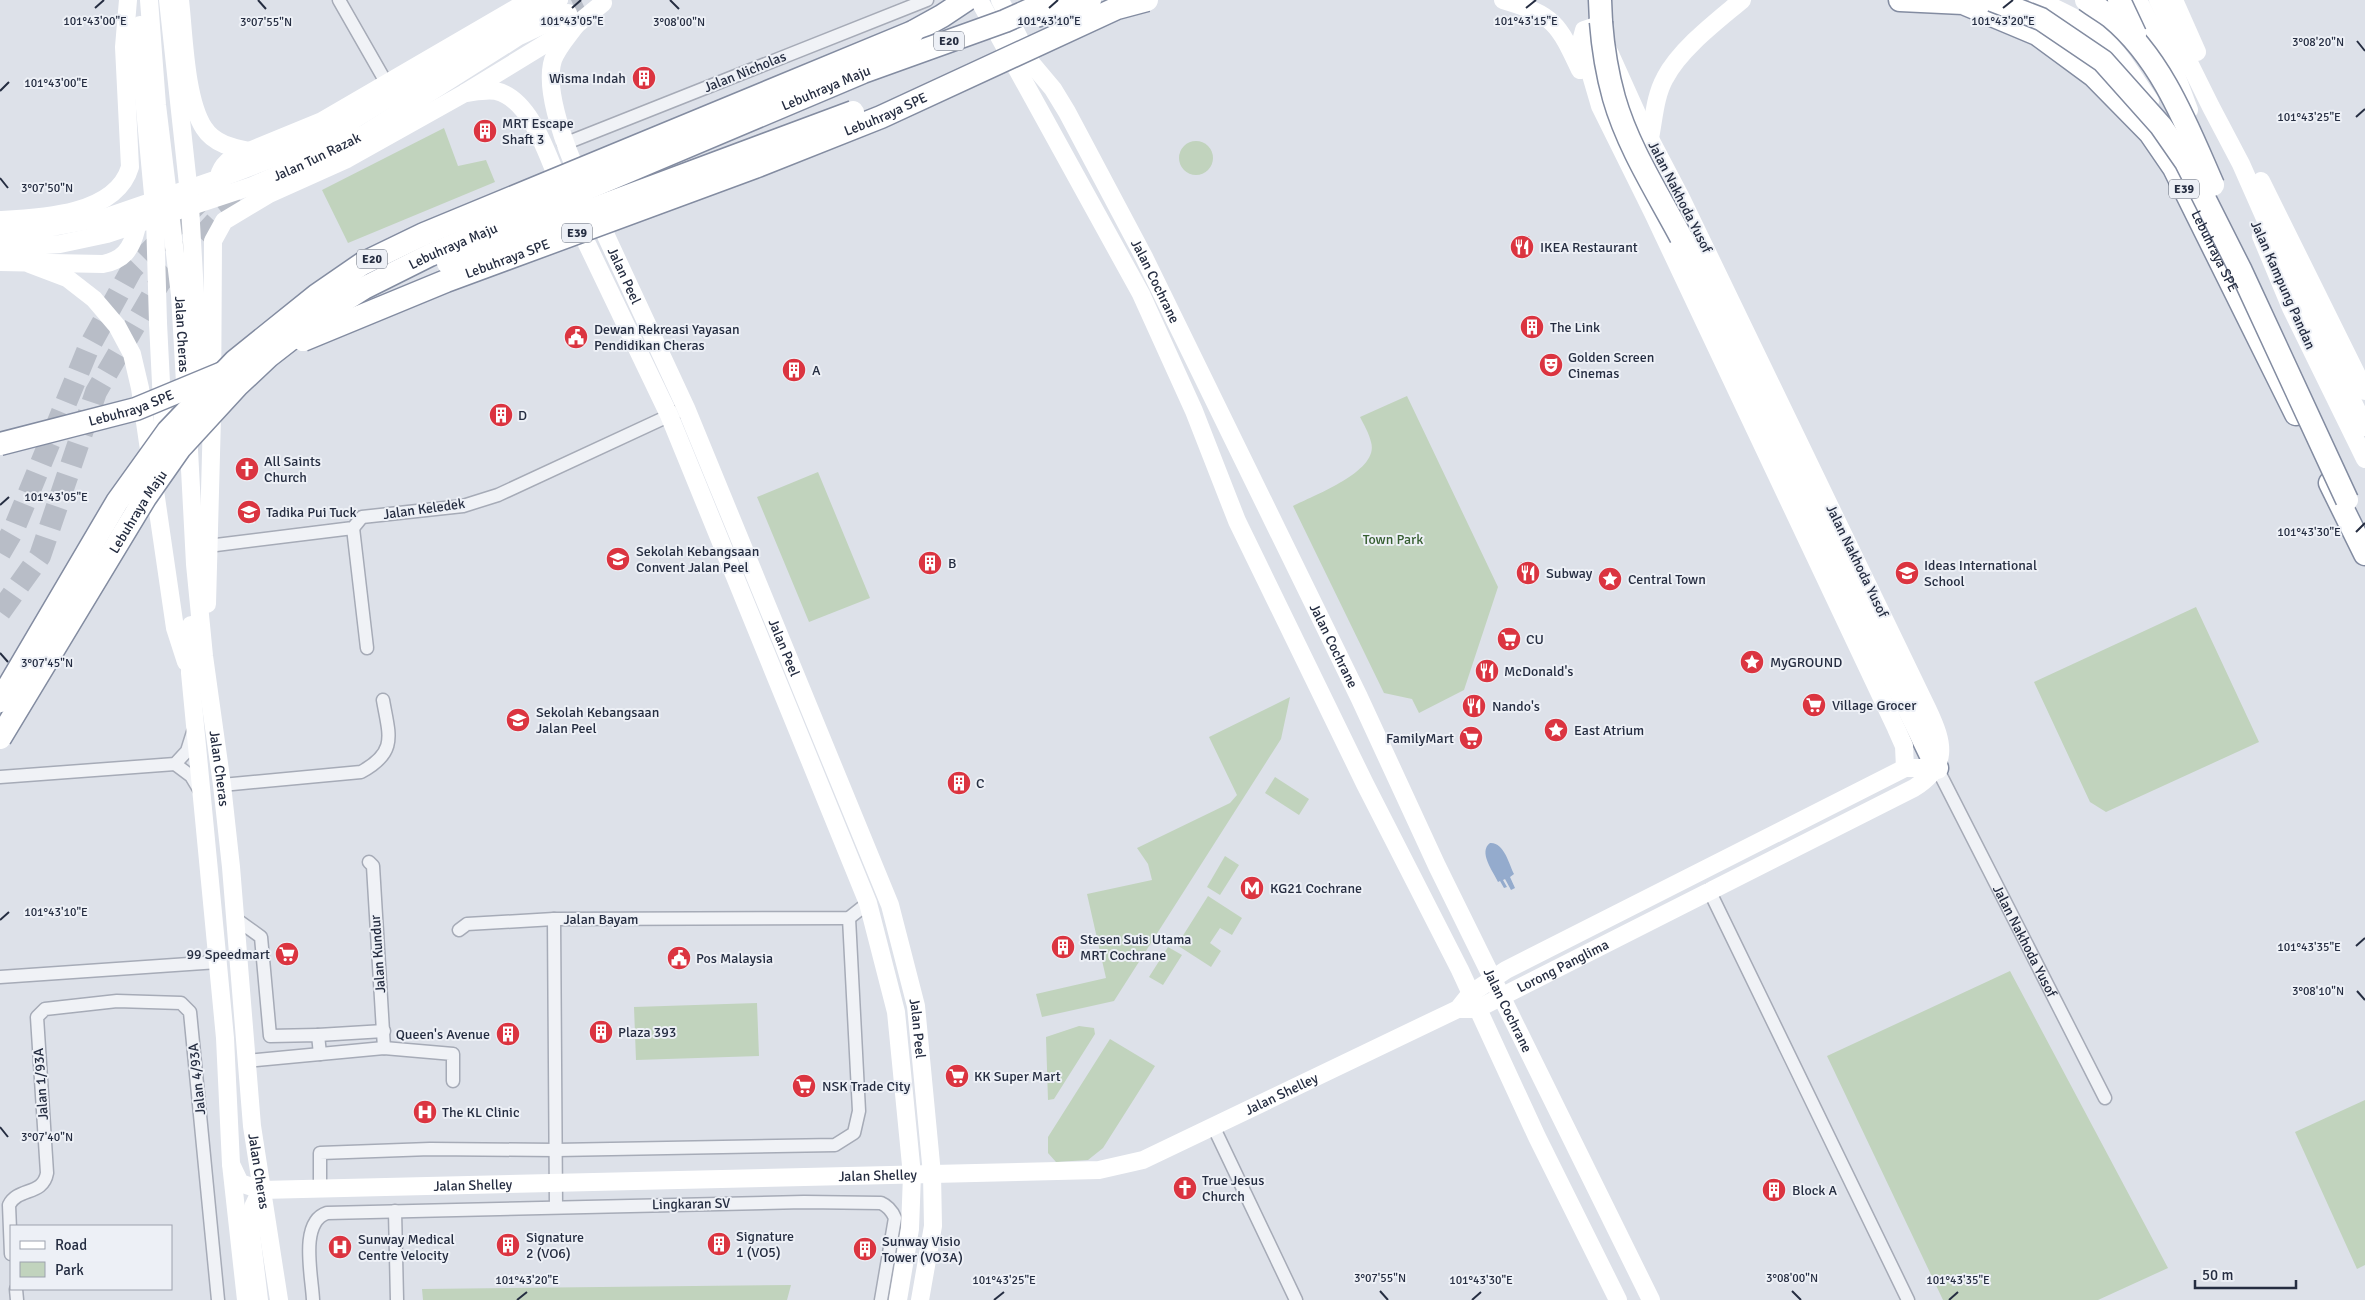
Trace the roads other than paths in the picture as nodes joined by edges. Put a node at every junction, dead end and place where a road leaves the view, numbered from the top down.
1 (128, 0) edge
2 (139, 0) edge
3 (149, 0) edge
4 (168, 0) edge
5 (180, 0) edge
6 (339, 0) edge
7 (530, 0) edge
8 (927, 0) edge
9 (966, 0) edge
10 (978, 0) edge
11 (1052, 0) edge
12 (1090, 0) edge
13 (1104, 0) edge
14 (1147, 0) edge
15 (1503, 0) edge
16 (1600, 0) edge
17 (1742, 0) edge
18 (1900, 0) edge
19 (1992, 0) edge
20 (2038, 0) edge
21 (2086, 0) edge
22 (2119, 0) edge
23 (2138, 0) edge
24 (2158, 0) edge
25 (2174, 0) edge
26 (607, 1) edge
27 (1002, 10) edge
28 (568, 12) edge
29 (386, 84) junction
30 (465, 93) junction
31 (1600, 106) junction
32 (2215, 106) junction
33 (1650, 138) junction
34 (564, 144) junction
35 (251, 151) junction
36 (269, 194) junction
37 (190, 197) junction
38 (1682, 198) junction
39 (154, 209) junction
40 (77, 211) junction
41 (1653, 212) junction
42 (0, 220) edge
43 (0, 231) edge
44 (173, 235) junction
45 (0, 248) edge
46 (615, 254) junction
47 (2234, 261) junction
48 (0, 262) edge
49 (595, 263) junction
50 (30, 264) junction
51 (2365, 391) edge
52 (686, 408) junction
53 (668, 415) junction
54 (2365, 427) edge
55 (0, 436) edge
56 (0, 444) edge
57 (2365, 459) edge
58 (2345, 505) junction
59 (354, 528) junction
60 (2365, 532) edge
61 (2365, 537) edge
62 (208, 546) junction
63 (2365, 554) edge
64 (367, 648) dead end
65 (204, 656) junction
66 (190, 673) junction
67 (383, 700) dead end
68 (0, 701) edge
69 (194, 723) junction
70 (0, 738) edge
71 (175, 764) junction
72 (1905, 764) junction
73 (1937, 768) junction
74 (0, 777) edge
75 (222, 785) junction
76 (201, 795) junction
77 (369, 862) dead end
78 (1709, 890) junction
79 (868, 903) junction
80 (849, 918) junction
81 (236, 919) junction
82 (554, 919) junction
83 (459, 930) dead end
84 (218, 962) junction
85 (0, 977) edge
86 (1492, 979) junction
87 (1502, 997) junction
88 (1474, 1001) junction
89 (1458, 1009) joint
90 (40, 1012) joint
91 (384, 1031) junction
92 (318, 1035) junction
93 (384, 1048) junction
94 (320, 1054) junction
95 (247, 1061) junction
96 (453, 1081) dead end
97 (2105, 1098) dead end
98 (1214, 1128) junction
99 (556, 1150) junction
100 (231, 1164) junction
101 (932, 1174) junction
102 (881, 1175) junction
103 (912, 1175) junction
104 (556, 1183) junction
105 (320, 1189) junction
106 (261, 1190) junction
107 (556, 1207) junction
108 (395, 1211) junction
109 (911, 1211) junction
110 (10, 1230) edge
111 (218, 1300) edge
112 (246, 1300) edge
113 (259, 1300) edge
114 (279, 1300) edge
115 (314, 1300) edge
116 (397, 1300) edge
117 (881, 1300) edge
118 (898, 1300) edge
119 (920, 1300) edge
120 (1295, 1300) edge
121 (1618, 1300) edge
122 (1651, 1300) edge
123 (1908, 1300) edge

1 - 40 street
2 - 39 street
3 - 44 street, Jalan Cheras
4 - 37 street
5 - 35 street
6 - 29 street
7 - 29 street
8 - 34 street, Jalan Nicholas
9 - 68 highway, Lebuhraya Maju / E20, bridge
10 - 88 street, Jalan Cochrane
11 - 27 highway, bridge
12 - 27 highway, bridge
13 - 55 highway, Lebuhraya SPE / E39, bridge
14 - 56 highway, Lebuhraya SPE / E39, bridge
15 - 31 street
16 - 73 highway, bridge
17 - 33 street
18 - 58 highway, Lebuhraya SPE / E39
19 - 58 highway, Lebuhraya SPE / E39, bridge
20 - 47 street
21 - 58 highway, bridge
22 - 58 highway, bridge
23 - 47 street
24 - 32 street, Jalan Kampung Pandan
25 - 32 street, Jalan Kampung Pandan
26 - 28 street, Jalan Tun Razak
27 - 70 highway, Lebuhraya Maju / E20, bridge
27 - 86 street, Jalan Cochrane
28 - 30 street
28 - 34 street, Jalan Peel
28 - 37 street, Jalan Tun Razak, bridge
29 - 35 street
30 - 36 street
30 - 49 street, Jalan Peel
31 - 33 street, Jalan Nakhoda Yusof
31 - 41 street, Jalan Nakhoda Yusof
32 - 51 street, Jalan Kampung Pandan
32 - 54 street, Jalan Kampung Pandan
32 - 57 street, Jalan Kampung Pandan
33 - 38 street, Jalan Nakhoda Yusof
34 - 46 street, Jalan Peel
35 - 36 street
36 - 62 street
37 - 39 street, Jalan Tun Razak, bridge
37 - 65 street, bridge
38 - 41 street
38 - 73 street, Jalan Nakhoda Yusof
39 - 43 street, Jalan Tun Razak, bridge
39 - 45 street, Jalan Tun Razak, bridge
39 - 66 street, bridge
40 - 42 street
40 - 50 street
41 - 72 street, Jalan Nakhoda Yusof
44 - 65 street, Jalan Cheras
44 - 66 street, Jalan Cheras
46 - 49 street
46 - 52 street, Jalan Peel
47 - 60 street
48 - 50 street
49 - 53 street, Jalan Peel
50 - 66 street
52 - 53 street, Jalan Keledek
52 - 101 street, Jalan Peel
53 - 59 street, Jalan Keledek
53 - 79 street, Jalan Peel
58 - 61 highway, Lebuhraya SPE / E39
58 - 63 highway, Lebuhraya SPE / E39
59 - 62 street, Jalan Keledek
59 - 64 street
62 - 65 street
65 - 75 street, Jalan Cheras
66 - 69 street, Jalan Cheras
67 - 75 street
69 - 71 street
69 - 76 street, Jalan Cheras
71 - 74 street
71 - 76 street
72 - 73 street
72 - 86 street, Lorong Panglima
73 - 78 street, Lorong Panglima
73 - 97 street, Jalan Nakhoda Yusof
75 - 81 street, Jalan Cheras
76 - 84 street, Jalan Cheras
77 - 91 street, Jalan Kundur
78 - 87 street, Lorong Panglima
78 - 123 street
79 - 80 street
79 - 103 street, Jalan Peel
80 - 82 street, Jalan Bayam
80 - 99 street
81 - 92 street
81 - 95 street, Jalan Cheras
82 - 83 street
82 - 99 street, Jalan Bayam
84 - 85 street
84 - 100 street, Jalan Cheras
86 - 87 street, Jalan Cochrane
86 - 88 street, Lorong Panglima
87 - 88 street, Lorong Panglima
87 - 122 street, Jalan Cochrane
88 - 89 street, Lorong Panglima
88 - 121 street, Jalan Cochrane
89 - 98 street, Jalan Shelley
90 - 110 street, Jalan 1/93A
90 - 111 street, Jalan 4/93A
91 - 92 street
91 - 93 street, Jalan Kundur
92 - 94 street
93 - 94 street
93 - 96 street
94 - 95 street
95 - 106 street, Jalan Cheras
98 - 101 street, Jalan Shelley
98 - 120 street
99 - 104 street, Jalan Bayam
99 - 105 street
100 - 106 street
100 - 112 street, Jalan Cheras
101 - 103 street, Jalan Shelley
101 - 119 street, Jalan Peel
102 - 103 street, Jalan Shelley
102 - 104 street, Jalan Shelley
102 - 109 street
103 - 109 street, Jalan Peel
104 - 105 street, Jalan Shelley
104 - 107 street, Jalan Bayam
105 - 106 street, Jalan Shelley
106 - 113 street
106 - 114 street, Jalan Cheras
107 - 108 street, Lingkaran SV
107 - 117 street, Lingkaran SV
108 - 115 street, Lingkaran SV
108 - 116 street
109 - 118 street, Jalan Peel

